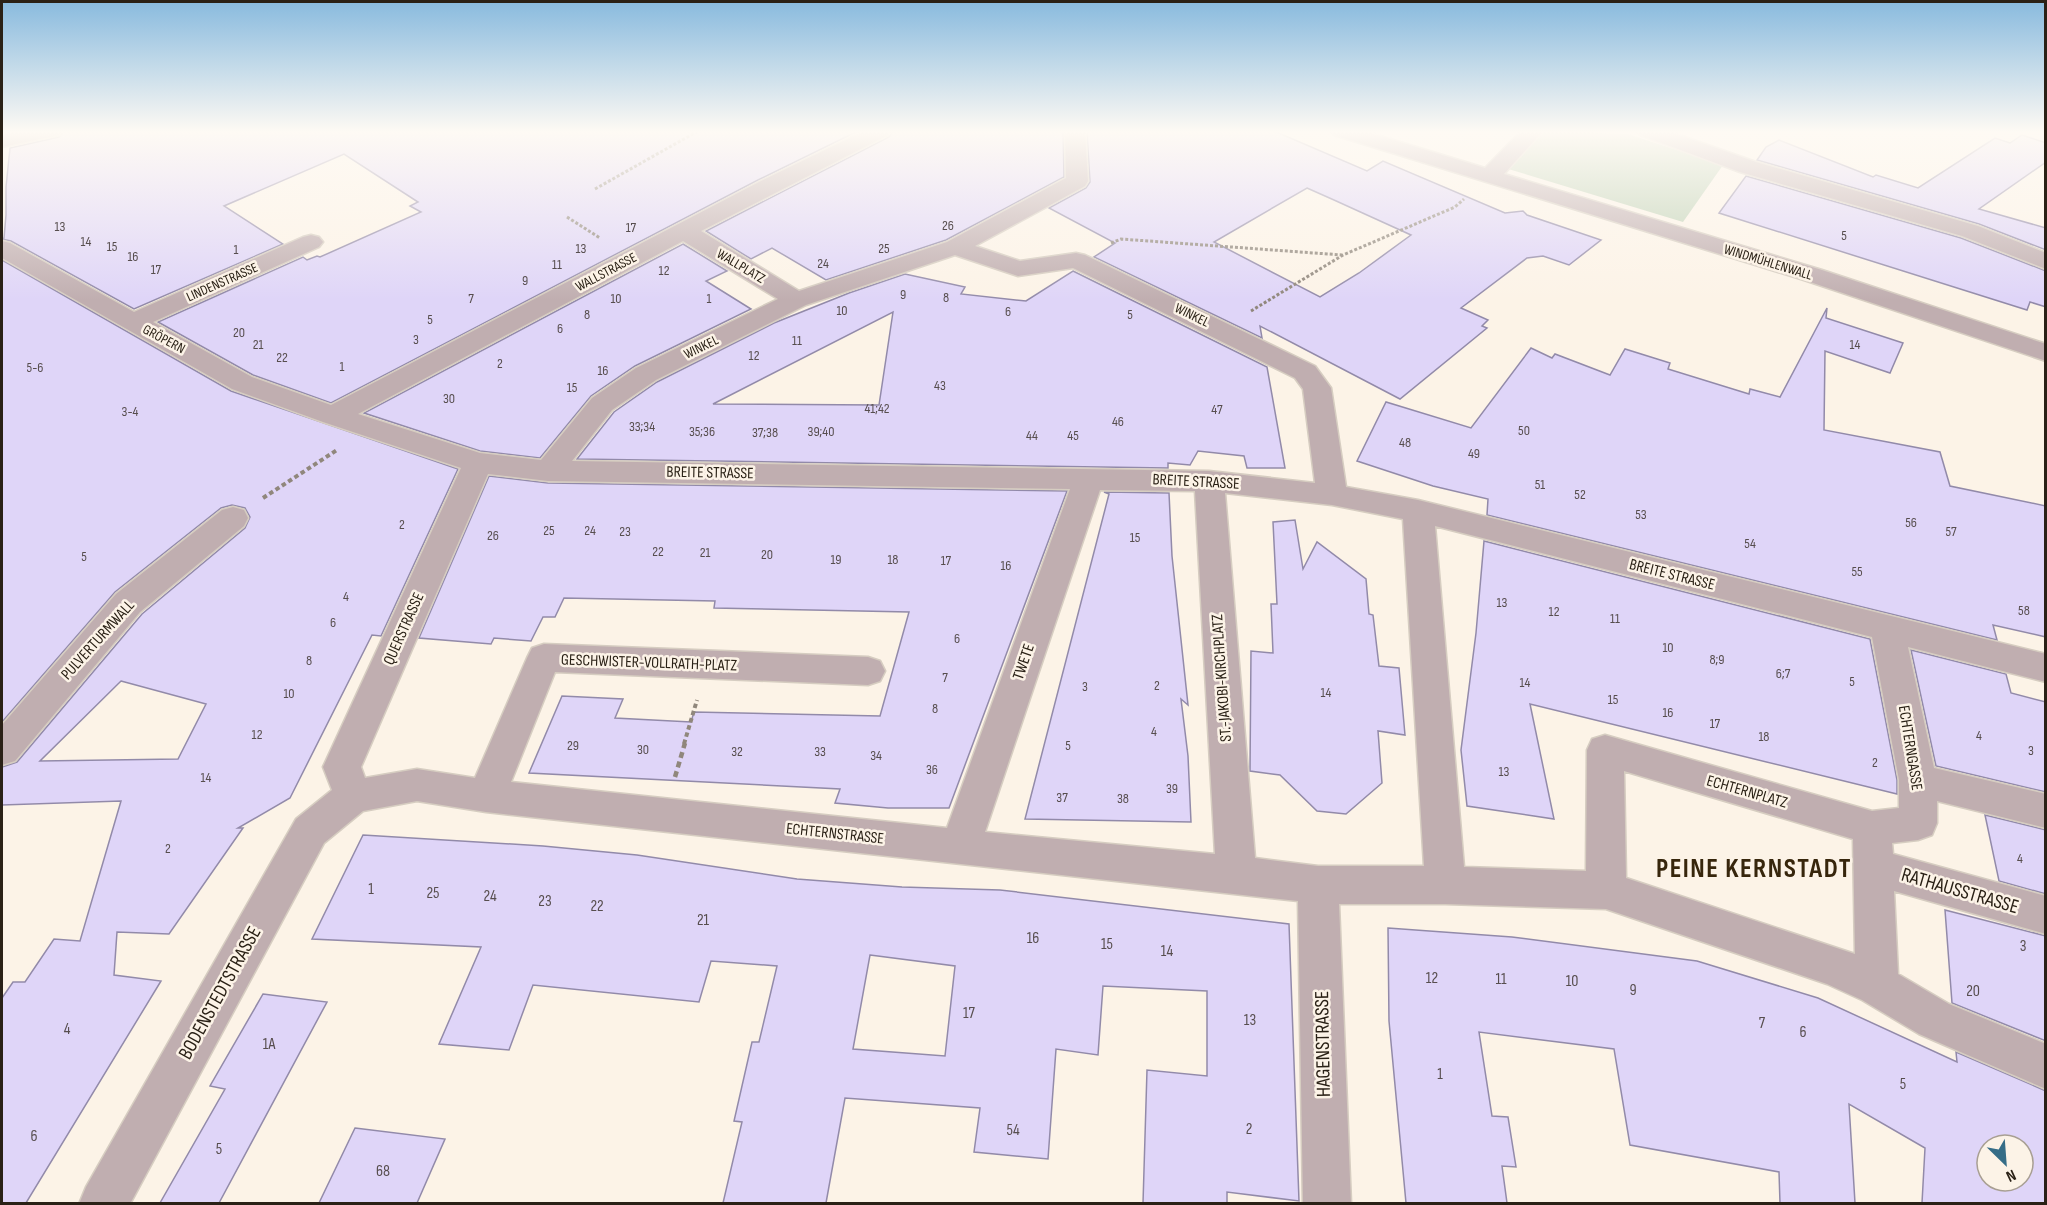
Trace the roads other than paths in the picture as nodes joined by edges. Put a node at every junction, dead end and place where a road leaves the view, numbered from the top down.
1 (767, 187) edge
2 (1065, 187) edge
3 (1523, 187) edge
4 (1818, 187) edge
5 (685, 232) junction
6 (311, 242) dead end
7 (955, 247) junction
8 (2, 248) edge
9 (2046, 262) edge
10 (797, 300) junction
11 (132, 322) junction
12 (2046, 353) edge
13 (333, 416) junction
14 (478, 463) junction
15 (548, 471) junction
16 (1089, 478) junction
17 (1209, 481) junction
18 (1332, 495) junction
19 (1418, 511) junction
20 (233, 518) road end
21 (1887, 629) junction
22 (2046, 668) edge
23 (868, 671) dead end
24 (2, 750) edge
25 (1918, 780) junction
26 (353, 796) junction
27 (486, 796) junction
28 (2046, 811) edge
29 (1872, 828) junction
30 (960, 847) junction
31 (1874, 867) junction
32 (1236, 874) junction
33 (1318, 885) junction
34 (1445, 885) junction
35 (1606, 890) junction
36 (2046, 915) edge
37 (1877, 985) junction
38 (2046, 1067) edge
39 (104, 1203) edge
40 (1327, 1203) edge

1 - 5 street, WALLSTRASSE
2 - 7 street, WINKEL
3 - 12 street, WINDMÜHLENWALL
4 - 9 street
5 - 10 street, WALLPLATZ
5 - 13 street, WALLSTRASSE
6 - 11 street, LINDENSTRASSE
7 - 10 street, WINKEL
7 - 18 street, WINKEL
8 - 11 street, GRÖPERN
10 - 15 street, WINKEL
11 - 13 street, GRÖPERN
13 - 14 street, BREITE STRASSE
14 - 15 street, BREITE STRASSE
14 - 26 street, QUERSTRASSE
15 - 16 street, BREITE STRASSE
16 - 17 street, BREITE STRASSE
16 - 30 street, TWETE
17 - 18 street, BREITE STRASSE
17 - 32 street, ST.-JAKOBI-KIRCHPLATZ
18 - 19 street, BREITE STRASSE
19 - 21 street, BREITE STRASSE
19 - 34 street
20 - 24 street, PULVERTURMWALL
21 - 22 street, BREITE STRASSE
21 - 25 street, ECHTERNGASSE
23 - 27 street, GESCHWISTER-VOLLRATH-PLATZ
25 - 28 street
25 - 29 street, ECHTERNGASSE
26 - 27 street, ECHTERNSTRASSE
26 - 39 street, BODENSTEDTSTRASSE
27 - 30 street, ECHTERNSTRASSE
29 - 31 street
29 - 35 street, ECHTERNPLATZ
30 - 32 street, ECHTERNSTRASSE
31 - 36 street, RATHAUSSTRASSE
31 - 37 street
32 - 33 street, ECHTERNSTRASSE
33 - 34 street
33 - 40 street, HAGENSTRASSE
34 - 35 street
35 - 37 street
37 - 38 street

